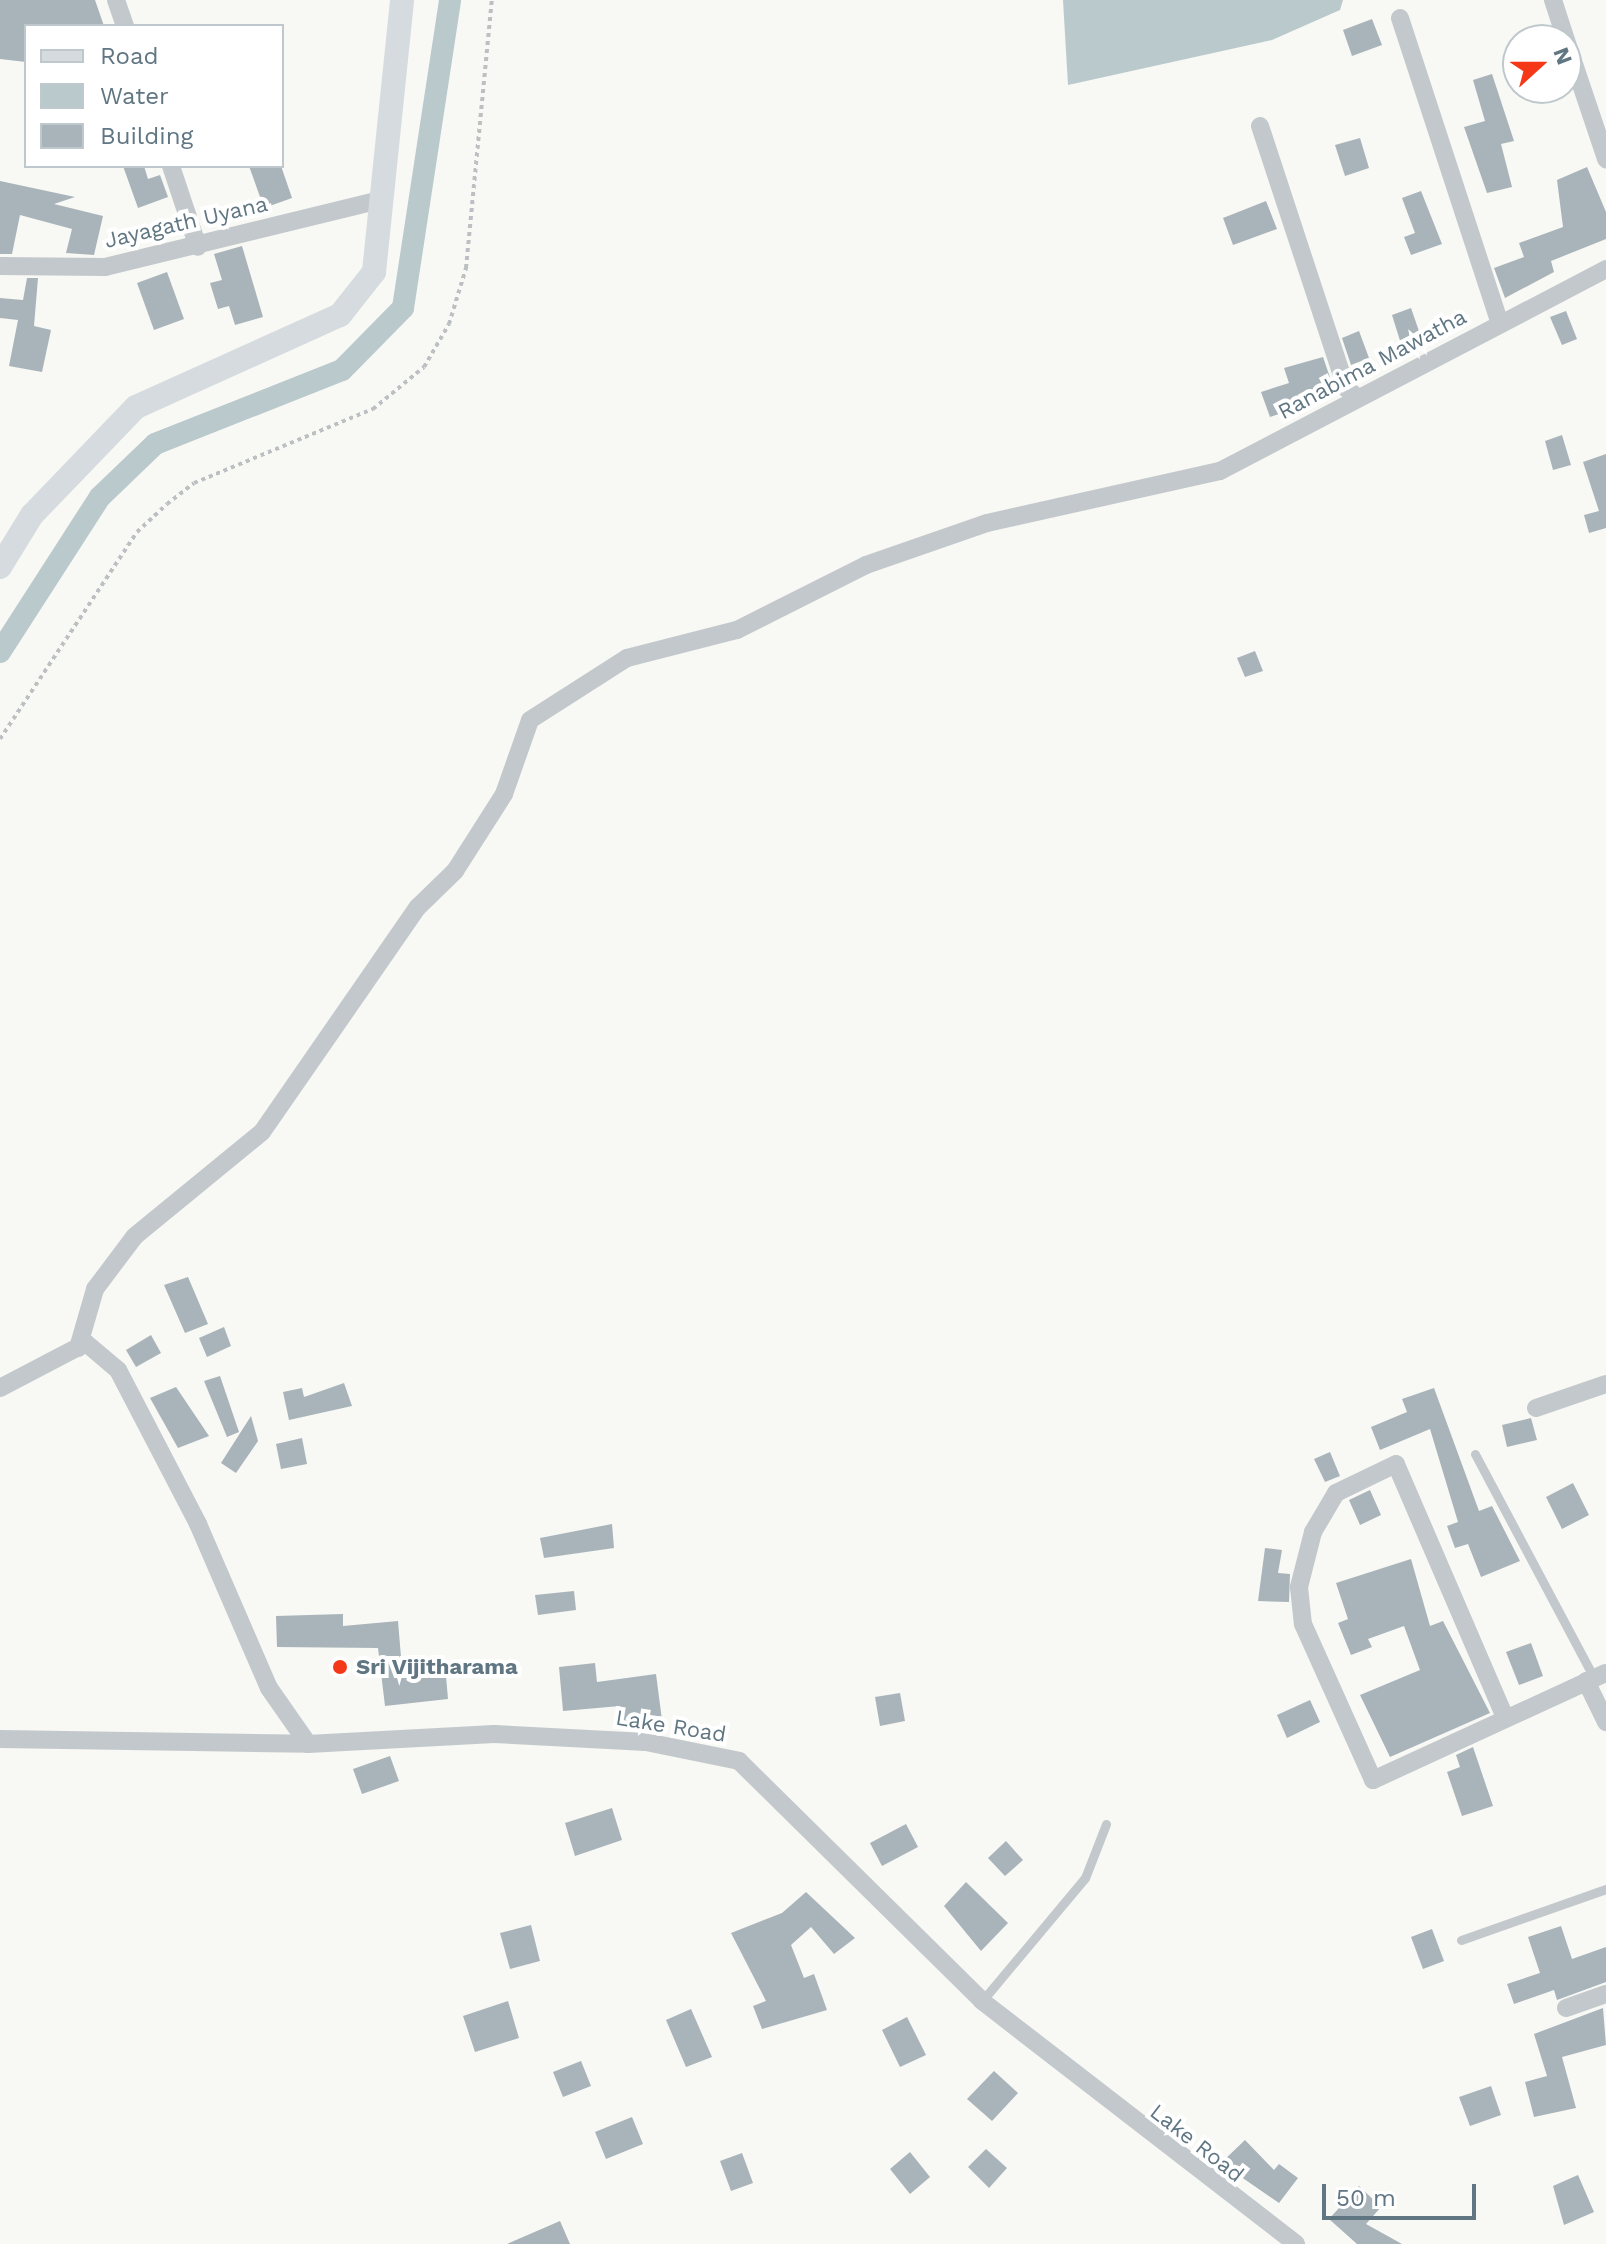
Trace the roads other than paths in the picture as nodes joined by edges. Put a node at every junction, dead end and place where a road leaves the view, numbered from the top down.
1 (116, 0) edge
2 (402, 0) edge
3 (1553, 0) edge
4 (1400, 18) dead end
5 (124, 24) edge
6 (1561, 24) edge
7 (1582, 88) edge
8 (1260, 126) dead end
9 (1606, 159) edge
10 (172, 168) edge
11 (379, 200) junction
12 (198, 247) junction
13 (0, 266) edge
14 (1606, 269) edge
15 (1500, 324) junction
16 (1358, 398) junction
17 (0, 567) edge
18 (78, 1348) junction
19 (1606, 1384) edge
20 (0, 1388) edge
21 (1536, 1408) dead end
22 (1475, 1454) dead end
23 (1595, 1677) edge
24 (1504, 1715) junction
25 (1606, 1722) edge
26 (0, 1739) edge
27 (308, 1744) junction
28 (1106, 1824) dead end
29 (1606, 1889) edge
30 (1461, 1940) dead end
31 (1606, 1994) edge
32 (982, 2001) junction
33 (1566, 2008) dead end
34 (1296, 2244) edge

1 - 5 street
2 - 11 main road
3 - 6 street
4 - 15 street
7 - 9 street
8 - 16 street
10 - 12 street
11 - 12 street, Jayagath Uyana
11 - 17 main road
12 - 13 street, Jayagath Uyana
14 - 15 street, Ranabima Mawatha
15 - 16 street, Ranabima Mawatha
16 - 18 street, Ranabima Mawatha
18 - 20 street
18 - 27 street
19 - 21 street
22 - 23 lane
23 - 24 street
23 - 25 street
24 - 24 street
26 - 27 street, Lake Road
27 - 32 street, Lake Road
28 - 32 lane
29 - 30 lane
31 - 33 street
32 - 34 street, Lake Road

